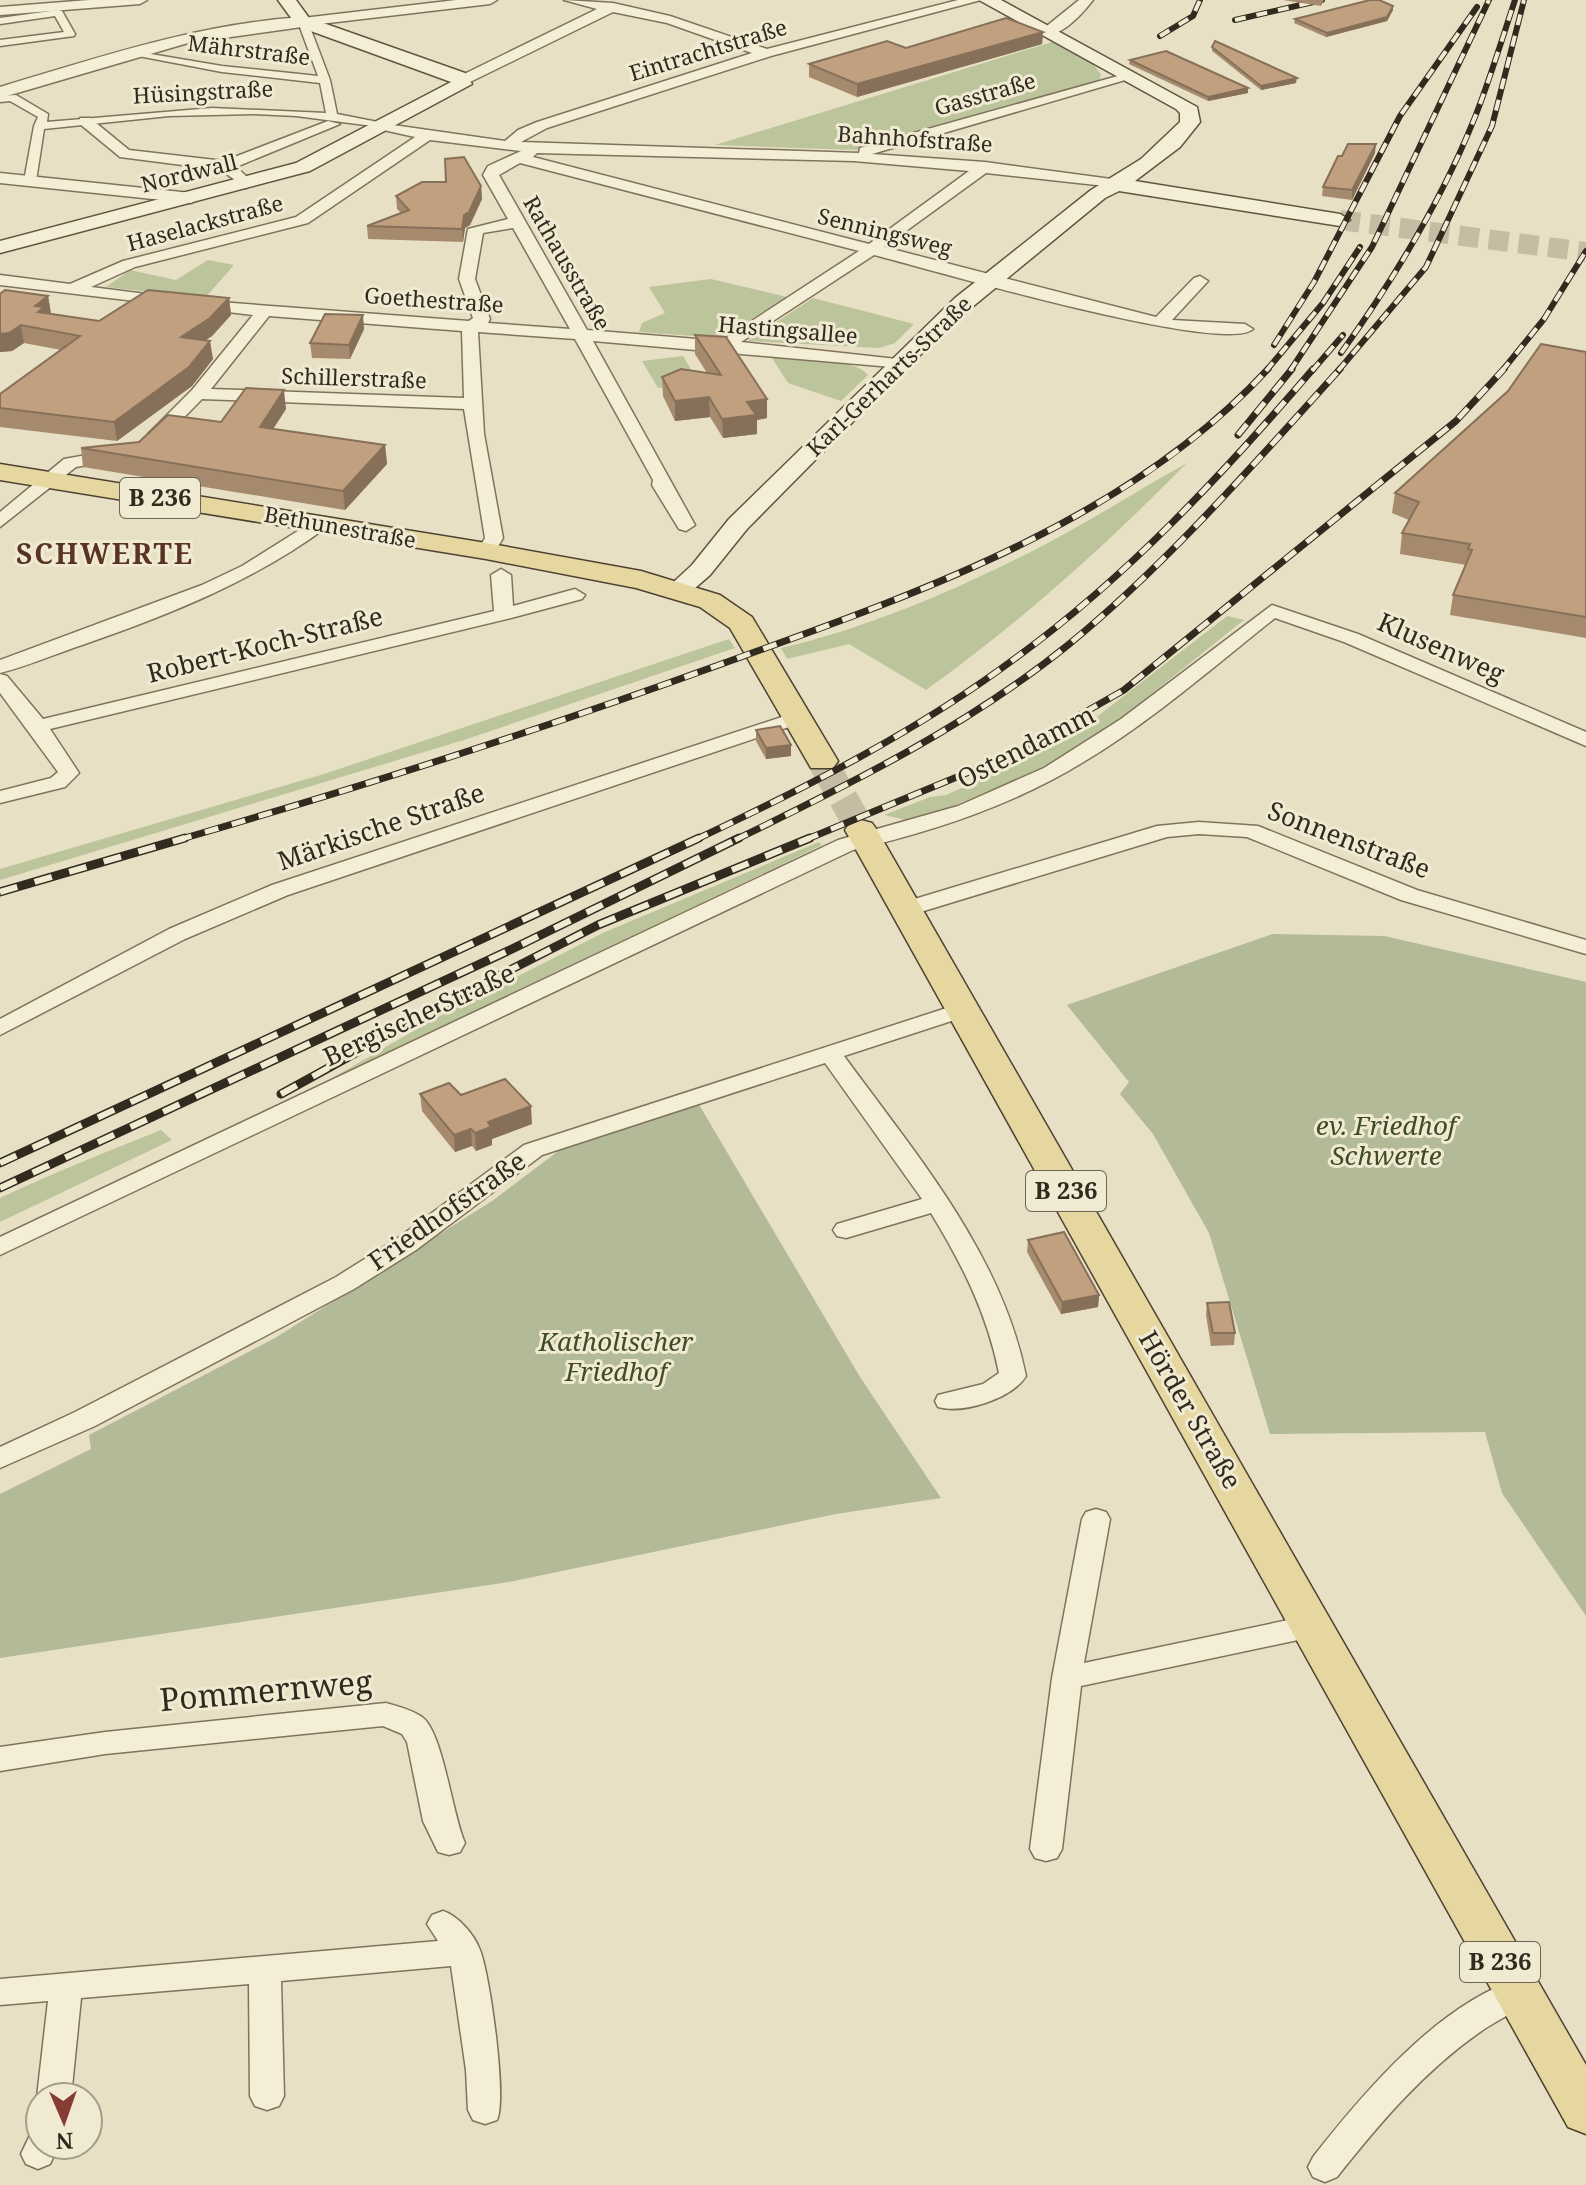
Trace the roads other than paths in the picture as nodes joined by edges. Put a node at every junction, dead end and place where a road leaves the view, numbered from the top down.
1 (140, 0) edge
2 (490, 0) edge
3 (571, 0) edge
4 (643, 0) edge
5 (974, 0) edge
6 (988, 0) edge
7 (1086, 0) edge
8 (288, 1) edge
9 (53, 4) edge
10 (611, 8) junction
11 (0, 11) edge
12 (0, 21) edge
13 (303, 22) junction
14 (246, 26) junction
15 (1048, 32) junction
16 (0, 43) edge
17 (766, 53) junction
18 (133, 54) junction
19 (1127, 75) junction
20 (325, 80) junction
21 (463, 80) junction
22 (0, 93) edge
23 (0, 99) edge
24 (336, 119) junction
25 (85, 121) junction
26 (39, 126) junction
27 (384, 126) junction
28 (426, 136) junction
29 (513, 152) junction
30 (856, 157) junction
31 (225, 166) junction
32 (985, 167) junction
33 (0, 178) edge
34 (30, 181) junction
35 (246, 183) junction
36 (1119, 185) junction
37 (191, 198) junction
38 (1340, 220) tunnel mouth
39 (516, 223) junction
40 (0, 247) edge
41 (869, 251) junction
42 (0, 280) edge
43 (1200, 281) dead end
44 (990, 282) junction
45 (70, 290) junction
46 (265, 310) junction
47 (1159, 323) junction
48 (476, 326) junction
49 (1245, 329) dead end
50 (578, 334) junction
51 (628, 338) junction
52 (724, 346) junction
53 (596, 361) junction
54 (897, 364) junction
55 (198, 394) junction
56 (472, 404) junction
57 (0, 472) edge
58 (49, 480) junction
59 (0, 521) edge
60 (320, 523) junction
61 (686, 525) dead end
62 (494, 563) junction
63 (678, 590) junction
64 (575, 595) dead end
65 (1272, 611) joint
66 (504, 614) junction
67 (0, 667) edge
68 (0, 680) edge
69 (797, 718) junction
70 (38, 726) junction
71 (1586, 740) edge
72 (822, 761) tunnel mouth
73 (0, 797) edge
74 (863, 835) junction
75 (906, 909) junction
76 (1586, 947) edge
77 (965, 1009) junction
78 (0, 1028) edge
79 (829, 1052) junction
80 (935, 1203) junction
81 (846, 1230) dead end
82 (0, 1247) edge
83 (948, 1401) dead end
84 (0, 1458) edge
85 (1096, 1519) dead end
86 (1312, 1626) junction
87 (1067, 1678) junction
88 (0, 1759) edge
89 (449, 1843) dead end
90 (1046, 1849) dead end
91 (443, 1924) dead end
92 (465, 1952) junction
93 (265, 1969) junction
94 (66, 1986) junction
95 (0, 1992) edge
96 (1517, 1992) junction
97 (56, 2081) edge
98 (267, 2096) dead end
99 (485, 2110) dead end
100 (1586, 2112) edge
101 (1325, 2167) dead end

1 - 9 street
2 - 13 street
3 - 10 street
4 - 10 street
5 - 17 street, Eintrachtstraße
6 - 15 main road
7 - 15 street
8 - 13 main road
8 - 14 street
9 - 11 street
10 - 17 street
10 - 21 street
12 - 16 street
13 - 14 street
13 - 20 street
13 - 21 main road
14 - 18 street
15 - 19 main road
17 - 29 street, Eintrachtstraße
18 - 20 street, Mährstraße
18 - 22 street
19 - 30 street, Gasstraße
19 - 36 main road, Karl-Gerharts-Straße
20 - 24 street, Mährstraße
21 - 27 main road, Nordwall
23 - 26 street
24 - 25 street, Hüsingstraße
24 - 27 street, Hüsingstraße
24 - 31 street
25 - 26 street, Hüsingstraße
25 - 31 street
26 - 34 street
27 - 28 street, Hüsingstraße
27 - 35 main road, Nordwall
28 - 29 street, Senningsweg
28 - 45 street, Haselackstraße
29 - 30 street, Bahnhofstraße
29 - 39 street, Rathausstraße
29 - 41 street, Senningsweg
30 - 32 street, Bahnhofstraße
31 - 35 street
32 - 36 street, Bahnhofstraße
32 - 41 street
33 - 34 street
34 - 37 street
35 - 37 main road, Nordwall
36 - 38 main road, Bahnhofstraße
36 - 44 main road, Karl-Gerharts-Straße
37 - 40 main road, Nordwall
39 - 48 street
39 - 50 street, Rathausstraße
41 - 44 street, Senningsweg
41 - 52 street
42 - 45 street, Goethestraße
43 - 47 street
44 - 47 street, Senningsweg
44 - 54 main road, Karl-Gerharts-Straße
45 - 46 street, Goethestraße
46 - 48 street, Goethestraße
46 - 55 street
47 - 49 street, Senningsweg
48 - 50 street, Goethestraße
48 - 56 street
50 - 51 street, Hastingsallee
50 - 53 street, Rathausstraße
51 - 52 street, Hastingsallee
51 - 53 street, Rathausstraße
52 - 54 street, Hastingsallee
53 - 61 street, Rathausstraße
54 - 63 main road, Karl-Gerharts-Straße
55 - 56 street, Schillerstraße
55 - 58 street
56 - 62 street
57 - 58 main road, Bethunestraße / B 236
58 - 59 street
58 - 60 main road, Bethunestraße / B 236
60 - 62 main road, Bethunestraße / B 236
60 - 67 street
62 - 63 main road, Bethunestraße / B 236
62 - 66 street
63 - 69 main road, B 236
64 - 66 street, Robert-Koch-Straße
65 - 71 street, Klusenweg
65 - 74 street, Ostendamm
66 - 70 street, Robert-Koch-Straße
68 - 70 street
69 - 72 main road, B 236
69 - 78 street, Märkische Straße
70 - 73 street
74 - 75 main road, Hörder Straße / B 236
74 - 82 street, Bergische Straße
75 - 76 street, Sonnenstraße
75 - 77 main road, Hörder Straße / B 236
77 - 79 street, Friedhofstraße
77 - 86 main road, Hörder Straße / B 236
79 - 80 street
79 - 84 street, Friedhofstraße
80 - 81 street
80 - 83 street
85 - 87 street
86 - 87 street
86 - 96 main road, Hörder Straße / B 236
87 - 90 street
88 - 89 street, Pommernweg
91 - 92 street
92 - 93 street
92 - 99 street
93 - 94 street
93 - 98 street
94 - 95 street
94 - 97 street
96 - 100 main road, Hörder Straße / B 236
96 - 101 street

